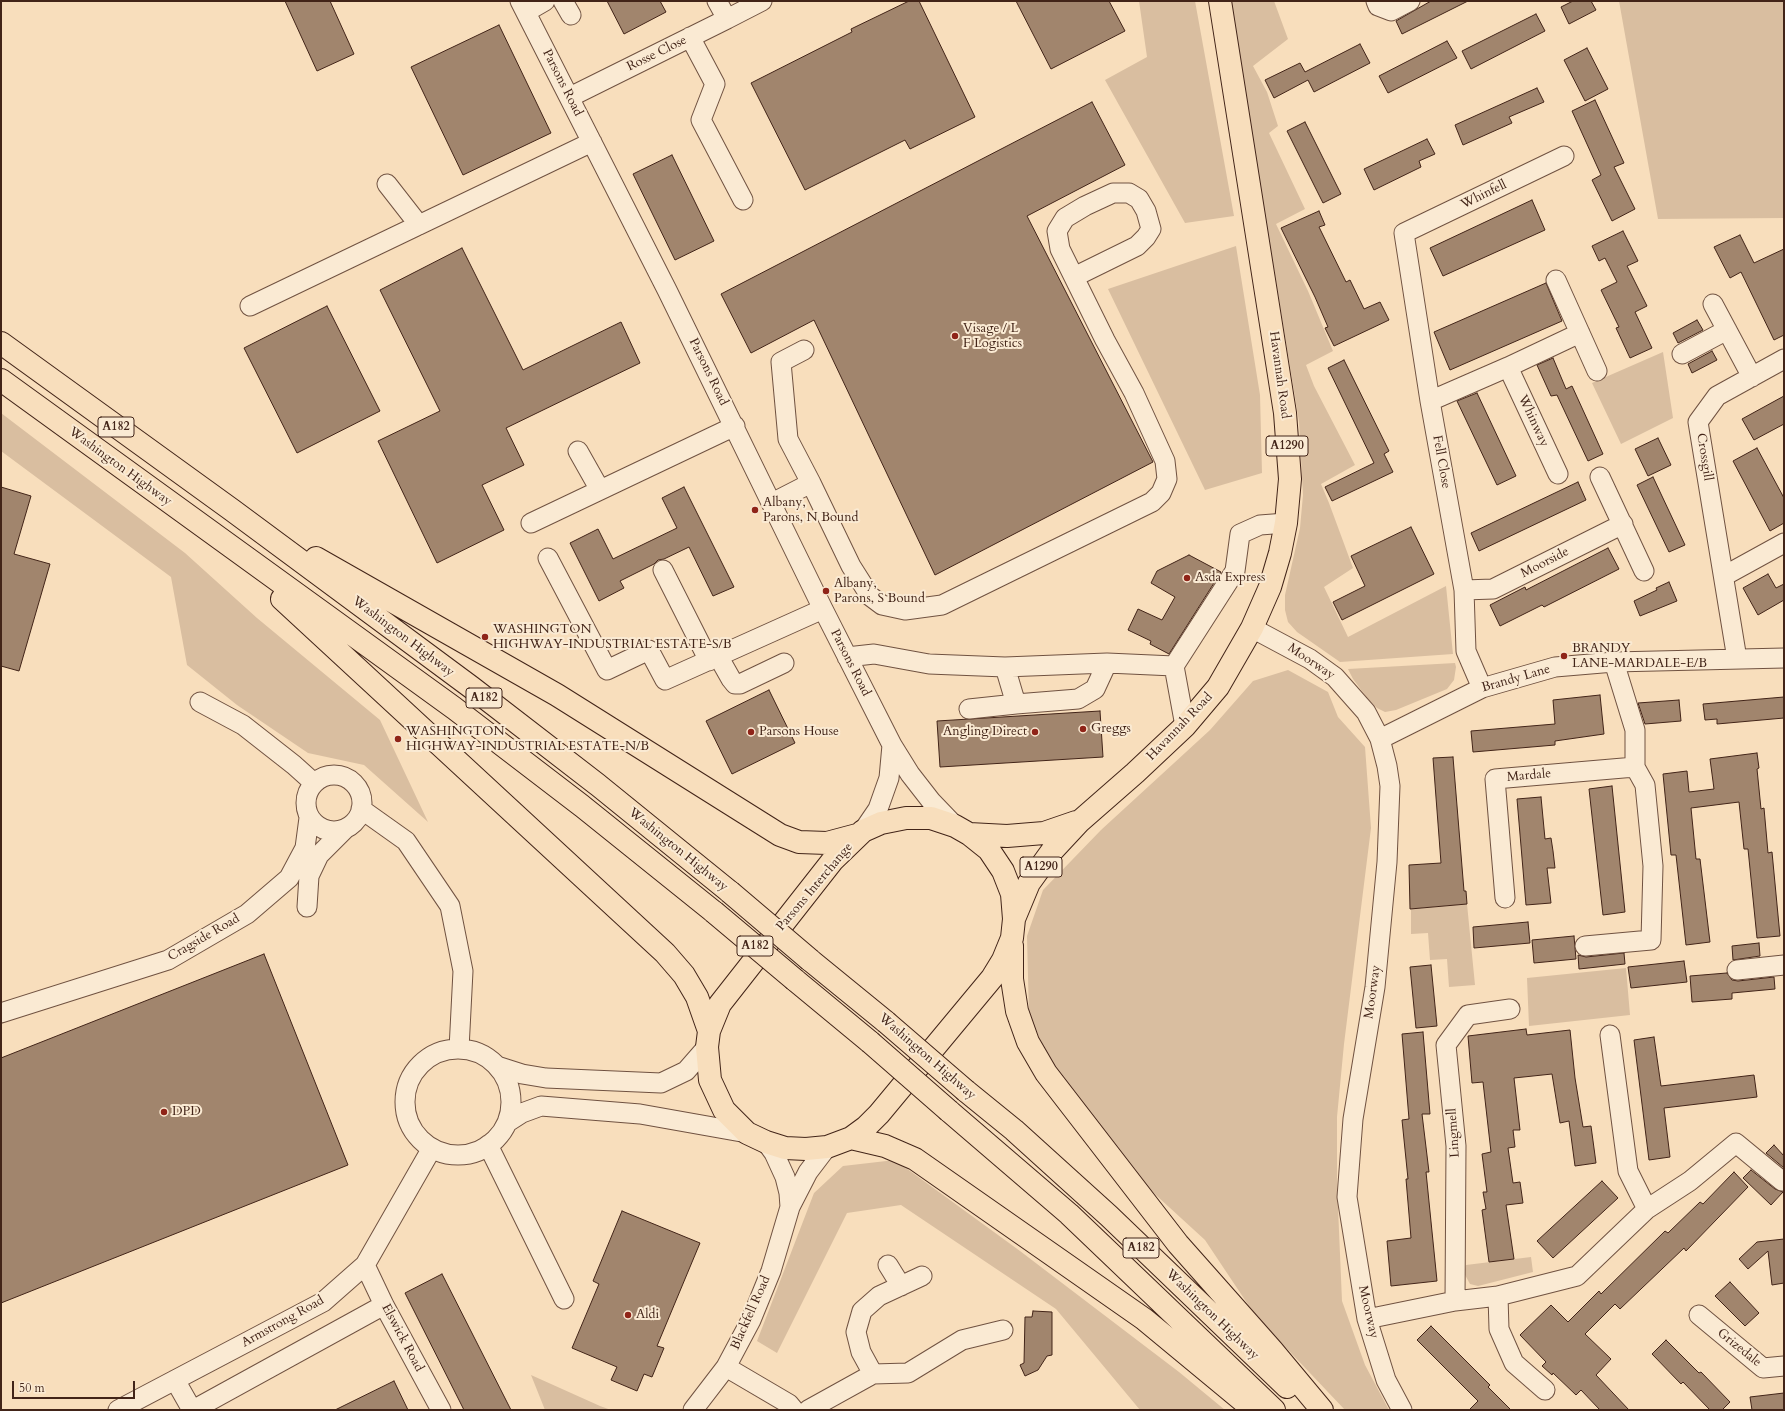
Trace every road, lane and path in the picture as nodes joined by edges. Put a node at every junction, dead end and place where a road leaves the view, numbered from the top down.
1 (545, 1) edge
2 (718, 1) edge
3 (762, 1) edge
4 (1220, 1) edge
5 (1376, 1) edge
6 (1410, 1) edge
7 (523, 7) edge
8 (727, 19) junction
9 (690, 37) junction
10 (570, 97) junction
11 (592, 142) junction
12 (1564, 156) dead end
13 (387, 184) dead end
14 (743, 200) dead end
15 (419, 225) junction
16 (1404, 233) joint
17 (1074, 277) junction
18 (1556, 280) dead end
19 (1713, 304) dead end
20 (250, 306) dead end
21 (1727, 330) junction
22 (1580, 333) junction
23 (1, 343) edge
24 (804, 350) dead end
25 (1682, 354) dead end
26 (1784, 359) edge
27 (1508, 367) junction
28 (1597, 371) dead end
29 (1752, 377) junction
30 (1, 380) edge
31 (1430, 401) junction
32 (734, 426) junction
33 (578, 451) dead end
34 (1558, 474) dead end
35 (1600, 477) dead end
36 (811, 483) junction
37 (600, 490) junction
38 (772, 503) junction
39 (232, 510) junction
40 (531, 523) dead end
41 (1286, 523) junction
42 (1623, 524) junction
43 (212, 534) junction
44 (1784, 543) edge
45 (548, 558) dead end
46 (664, 570) dead end
47 (1644, 571) dead end
48 (1724, 576) junction
49 (1464, 590) junction
50 (823, 609) junction
51 (1252, 628) junction
52 (847, 657) junction
53 (714, 658) junction
54 (1784, 658) edge
55 (1737, 659) junction
56 (1614, 662) junction
57 (784, 663) dead end
58 (1106, 663) junction
59 (1174, 666) junction
60 (1005, 667) junction
61 (1482, 688) junction
62 (200, 702) dead end
63 (1016, 704) junction
64 (969, 708) dead end
65 (1185, 726) junction
66 (1380, 739) junction
67 (892, 745) junction
68 (1635, 767) junction
69 (314, 783) junction
70 (361, 809) junction
71 (309, 818) junction
72 (1079, 822) junction
73 (346, 829) junction
74 (962, 830) junction
75 (861, 833) junction
76 (289, 878) junction
77 (1505, 898) dead end
78 (1013, 929) junction
79 (1585, 946) dead end
80 (1784, 965) edge
81 (1737, 970) dead end
82 (1510, 1009) dead end
83 (1, 1013) edge
84 (1610, 1035) dead end
85 (708, 1039) junction
86 (458, 1049) junction
87 (497, 1066) junction
88 (508, 1122) junction
89 (756, 1138) junction
90 (851, 1138) junction
91 (488, 1145) junction
92 (827, 1147) junction
93 (432, 1148) junction
94 (1782, 1181) dead end
95 (790, 1207) junction
96 (1647, 1209) junction
97 (365, 1265) junction
98 (888, 1265) dead end
99 (922, 1276) dead end
100 (901, 1286) junction
101 (1498, 1296) junction
102 (564, 1299) dead end
103 (1455, 1301) junction
104 (384, 1305) junction
105 (1699, 1315) dead end
106 (1367, 1319) junction
107 (1003, 1330) dead end
108 (1784, 1366) edge
109 (726, 1367) junction
110 (873, 1374) junction
111 (175, 1380) junction
112 (1545, 1390) dead end
113 (118, 1410) edge
114 (193, 1410) edge
115 (441, 1410) edge
116 (693, 1410) edge
117 (794, 1410) edge
118 (808, 1410) edge
119 (1254, 1410) edge
120 (1274, 1410) edge
121 (1311, 1410) edge
122 (1322, 1410) edge
123 (1402, 1410) edge

1 - 7 street
2 - 8 street
3 - 8 street, Rosse Close
4 - 41 main road, Havannah Road / A1290
5 - 6 street
7 - 10 street, Parsons Road
8 - 9 street, Rosse Close
9 - 10 street, Rosse Close
9 - 14 street
10 - 11 street, Parsons Road
11 - 15 street
11 - 32 street, Parsons Road
12 - 16 street, Whinfell
13 - 15 street
15 - 20 street
16 - 31 street, Fell Close
17 - 17 street
17 - 36 street
18 - 22 street
19 - 21 street
21 - 25 street
21 - 29 street
22 - 27 street
22 - 28 street
23 - 39 main road, Washington Highway / A182
24 - 36 street
26 - 29 street, Crossgill
27 - 31 street
27 - 34 street, Whinway
29 - 48 street, Crossgill
30 - 43 main road, Washington Highway / A182
31 - 49 street, Fell Close
32 - 37 street
32 - 38 street, Parsons Road
33 - 37 street
35 - 42 street
36 - 38 street
37 - 40 street
38 - 50 street, Parsons Road
39 - 75 main road
39 - 121 main road, Washington Highway / A182, bridge
41 - 51 main road, Havannah Road / A1290
41 - 59 street
42 - 47 street
42 - 49 street, Moorside
43 - 85 main road
43 - 120 main road, Washington Highway / A182, bridge
44 - 48 street
45 - 53 street
46 - 53 street
48 - 55 street, Crossgill
49 - 61 street, Fell Close
50 - 52 street, Parsons Road
50 - 53 street
51 - 65 main road, Havannah Road / A1290
51 - 66 street, Moorway
52 - 60 street
52 - 67 street, Parsons Road
53 - 57 street
54 - 55 street, Brandy Lane
55 - 56 street, Brandy Lane
56 - 61 street, Brandy Lane
56 - 68 street
58 - 59 street
58 - 60 street
58 - 63 street
59 - 65 street
60 - 63 street
61 - 66 street, Brandy Lane
62 - 69 street
63 - 64 street
65 - 72 main road, Havannah Road / A1290
66 - 106 street, Moorway
67 - 74 street, Parsons Road
67 - 75 street
68 - 77 street, Mardale
68 - 79 street
69 - 70 street
69 - 71 street
70 - 73 street
70 - 86 street
71 - 73 street
71 - 76 street, Cragside Road
72 - 74 main road, Havannah Road / A1290
72 - 78 main road, Havannah Road / A1290
73 - 76 street
74 - 75 main road, Parsons Interchange
74 - 78 main road, Parsons Interchange
75 - 85 main road, Parsons Interchange
76 - 83 street, Cragside Road
78 - 90 main road, Parsons Interchange
78 - 122 main road
80 - 81 street
82 - 103 street, Lingmell
84 - 96 street
85 - 87 street
85 - 89 main road, Parsons Interchange
86 - 87 street
86 - 93 street
87 - 88 street
88 - 89 street
88 - 91 street
89 - 92 main road, Parsons Interchange
89 - 95 street, Blackfell Road
90 - 92 main road, Parsons Interchange
90 - 119 main road
91 - 93 street
91 - 102 street
92 - 95 street, Blackfell Road
93 - 97 street, Armstrong Road
94 - 96 street
95 - 109 street, Blackfell Road
96 - 101 street
97 - 104 street, Elswick Road
97 - 111 street, Armstrong Road
98 - 100 street
99 - 100 street
100 - 110 street
101 - 103 street
101 - 112 street
103 - 106 street
104 - 114 street
104 - 115 street, Elswick Road
105 - 108 street, Grizedale
106 - 123 street, Moorway
107 - 110 street
109 - 116 street, Blackfell Road
109 - 117 street
110 - 118 street
111 - 113 street, Armstrong Road
111 - 114 street

